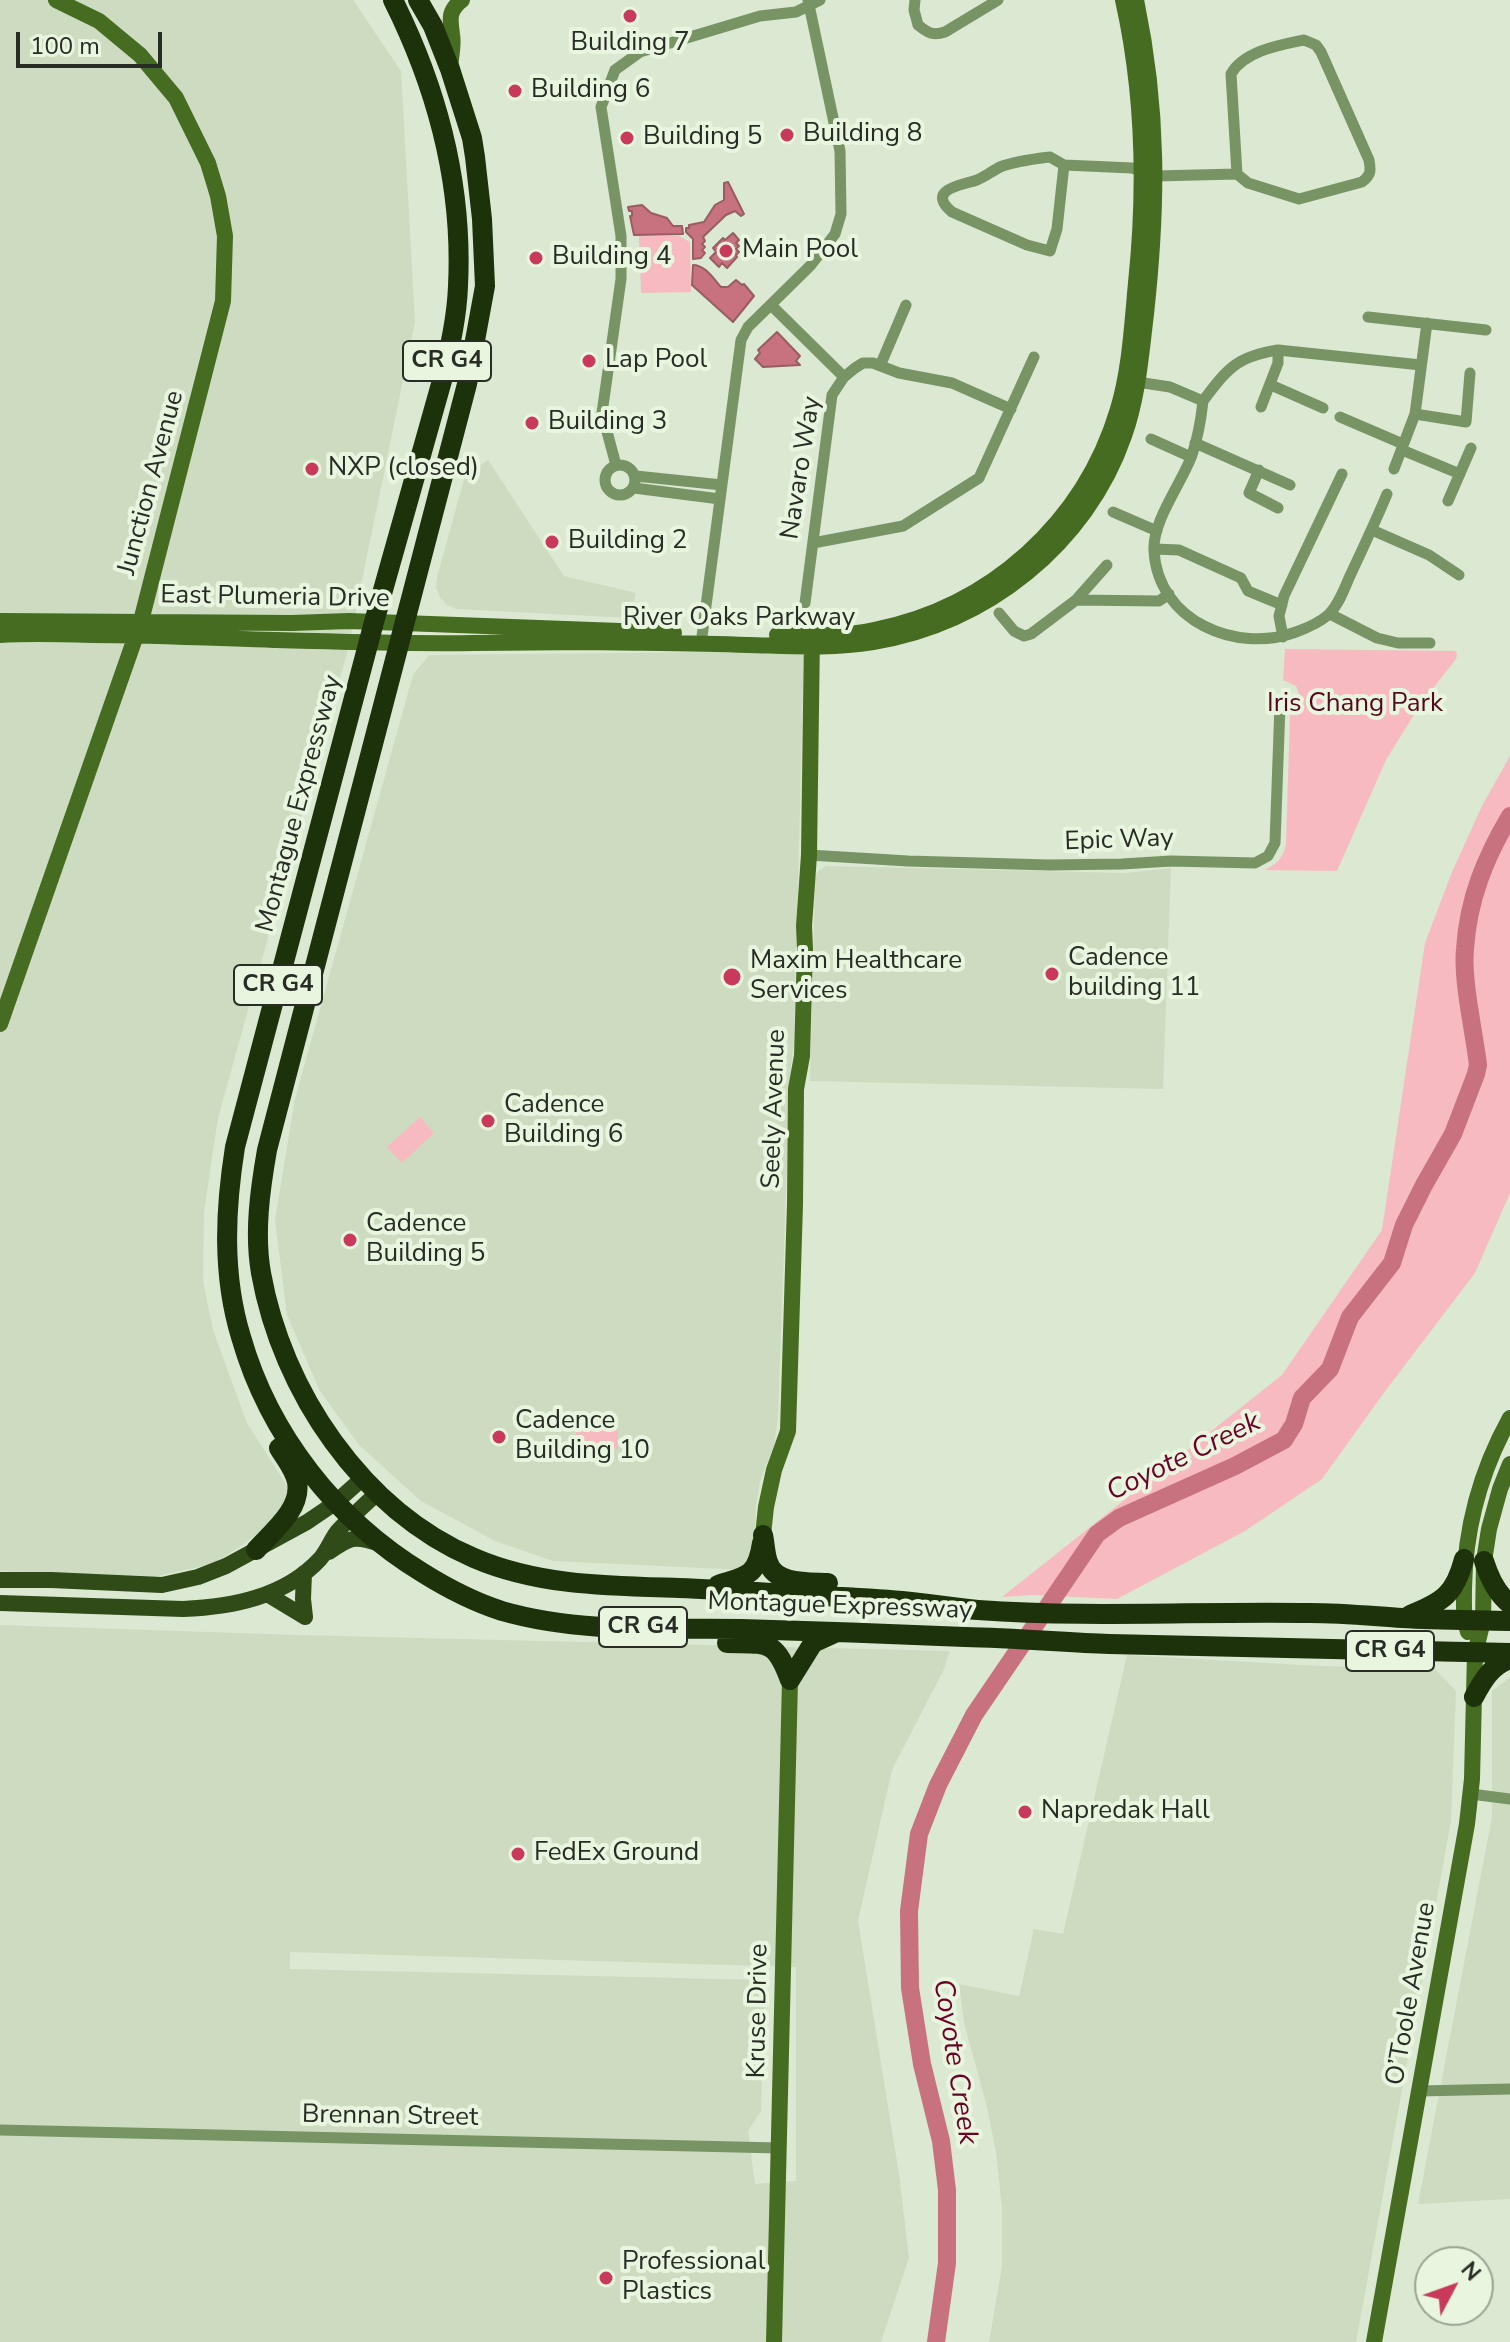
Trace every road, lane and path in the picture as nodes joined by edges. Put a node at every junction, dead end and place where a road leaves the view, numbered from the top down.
1 (56, 0) edge
2 (393, 0) edge
3 (418, 0) edge
4 (462, 0) edge
5 (915, 0) edge
6 (998, 0) edge
7 (1123, 0) edge
8 (1136, 0) edge
9 (812, 2) edge
10 (450, 69) junction
11 (1064, 165) junction
12 (1150, 174) junction
13 (1237, 174) junction
14 (771, 305) junction
15 (906, 305) dead end
16 (1368, 317) dead end
17 (1427, 323) junction
18 (1486, 330) dead end
19 (1278, 350) junction
20 (1034, 357) dead end
21 (1421, 365) junction
22 (880, 366) junction
23 (1470, 373) dead end
24 (844, 377) junction
25 (1132, 381) junction
26 (1271, 385) junction
27 (1203, 401) junction
28 (1261, 407) dead end
29 (1323, 408) dead end
30 (1011, 409) junction
31 (1415, 414) junction
32 (1340, 417) dead end
33 (1151, 439) dead end
34 (1195, 443) junction
35 (1403, 447) junction
36 (1471, 448) dead end
37 (1191, 457) junction
38 (616, 465) junction
39 (1394, 469) dead end
40 (1259, 470) junction
41 (1342, 474) dead end
42 (1460, 474) junction
43 (635, 482) junction
44 (722, 485) junction
45 (1290, 485) dead end
46 (1387, 494) dead end
47 (720, 499) junction
48 (1448, 501) dead end
49 (1278, 508) dead end
50 (1113, 512) dead end
51 (1372, 530) junction
52 (1157, 531) junction
53 (813, 543) junction
54 (1154, 549) junction
55 (1107, 565) dead end
56 (1459, 575) dead end
57 (1169, 594) junction
58 (1076, 600) junction
59 (805, 603) dead end
60 (1282, 605) junction
61 (999, 613) dead end
62 (1330, 614) junction
63 (0, 621) edge
64 (139, 628) junction
65 (607, 631) junction
66 (372, 632) junction
67 (402, 634) junction
68 (0, 635) edge
69 (1283, 637) junction
70 (702, 639) junction
71 (812, 641) junction
72 (532, 642) junction
73 (1430, 643) dead end
74 (1285, 698) dead end
75 (809, 855) junction
76 (0, 1024) edge
77 (264, 1400) junction
78 (1510, 1418) edge
79 (1510, 1464) edge
80 (370, 1485) junction
81 (335, 1503) junction
82 (351, 1519) junction
83 (763, 1535) junction
84 (381, 1545) junction
85 (256, 1550) junction
86 (322, 1557) junction
87 (1474, 1560) junction
88 (304, 1573) junction
89 (0, 1580) edge
90 (703, 1589) junction
91 (267, 1594) junction
92 (900, 1601) junction
93 (0, 1603) edge
94 (1510, 1604) edge
95 (1402, 1618) junction
96 (1473, 1620) junction
97 (1510, 1621) edge
98 (661, 1628) junction
99 (843, 1631) junction
100 (1475, 1653) junction
101 (1510, 1656) edge
102 (790, 1680) junction
103 (1474, 1697) junction
104 (1471, 1794) junction
105 (1510, 1799) edge
106 (1510, 2089) edge
107 (1419, 2091) junction
108 (0, 2130) edge
109 (779, 2148) junction
110 (774, 2342) edge
111 (1374, 2342) edge

1 - 64 street, Junction Avenue
2 - 66 highway, Montague Expressway / CR G4
3 - 10 highway, Montague Expressway / CR G4
4 - 10 street
5 - 6 street
7 - 12 street, River Oaks Parkway
8 - 12 street, River Oaks Parkway
9 - 14 street
9 - 38 street
10 - 67 highway, Montague Expressway / CR G4
11 - 11 street
11 - 12 street
12 - 13 street
12 - 25 street, River Oaks Parkway
13 - 13 street
14 - 24 street
14 - 44 street
15 - 22 street
16 - 17 street
17 - 18 street
17 - 21 street
19 - 21 street
19 - 26 street
19 - 27 street
20 - 30 street
21 - 31 street
22 - 24 street, Navaro Way
22 - 30 street
23 - 31 street
24 - 53 street, Navaro Way
25 - 27 street
25 - 71 street, River Oaks Parkway
26 - 28 street
26 - 29 street
27 - 34 street
30 - 53 street
31 - 35 street
32 - 35 street
33 - 37 street
34 - 37 street
34 - 40 street
35 - 39 street
35 - 42 street
36 - 42 street
37 - 52 street
38 - 43 street
38 - 43 street
40 - 45 street
40 - 49 street
41 - 60 street
42 - 48 street
43 - 44 street
43 - 47 street
44 - 47 street
46 - 51 street
47 - 70 street
50 - 52 street
51 - 56 street
51 - 62 street
52 - 54 street
53 - 59 street, Navaro Way
54 - 57 street
54 - 60 street
55 - 58 street
57 - 58 street
57 - 69 street
58 - 61 street
60 - 69 street
62 - 69 street
62 - 73 street
63 - 64 street, East Plumeria Drive
64 - 66 street, East Plumeria Drive
64 - 68 street, East Plumeria Drive
64 - 76 street, Junction Avenue
65 - 67 street, River Oaks Parkway
65 - 70 street, River Oaks Parkway
65 - 72 street
66 - 67 street, East Plumeria Drive
66 - 77 highway, Montague Expressway / CR G4
67 - 72 street, River Oaks Parkway
67 - 80 highway, Montague Expressway / CR G4
70 - 71 street, River Oaks Parkway
70 - 72 street, River Oaks Parkway
71 - 75 street, Seely Avenue
74 - 75 street, Epic Way
75 - 83 street, Seely Avenue
77 - 81 highway, Montague Expressway / CR G4
77 - 85 highway
78 - 87 street
79 - 87 street
80 - 81 main road
80 - 82 main road
80 - 90 highway, Montague Expressway / CR G4
81 - 82 highway, Montague Expressway / CR G4
81 - 85 main road
82 - 84 highway, Montague Expressway / CR G4
82 - 86 main road
83 - 90 highway
83 - 92 highway
84 - 86 main road
84 - 98 highway, Montague Expressway / CR G4
85 - 89 main road
86 - 88 main road
87 - 94 highway
87 - 95 highway
87 - 96 street, O’Toole Avenue
88 - 91 main road
88 - 91 main road
90 - 92 highway, Montague Expressway / CR G4
91 - 93 main road
92 - 95 highway, Montague Expressway / CR G4
95 - 96 highway, Montague Expressway / CR G4
96 - 97 highway, Montague Expressway / CR G4
96 - 100 street, O’Toole Avenue
98 - 99 highway, Montague Expressway / CR G4
98 - 102 highway
99 - 100 highway, Montague Expressway / CR G4
99 - 102 highway
100 - 101 highway, Montague Expressway / CR G4
100 - 103 street, O’Toole Avenue
101 - 103 highway
102 - 109 street, Kruse Drive
103 - 104 street, O’Toole Avenue
104 - 105 street
104 - 107 street, O’Toole Avenue
106 - 107 street
107 - 111 street, O’Toole Avenue
108 - 109 street, Brennan Street
109 - 110 street, Kruse Drive

